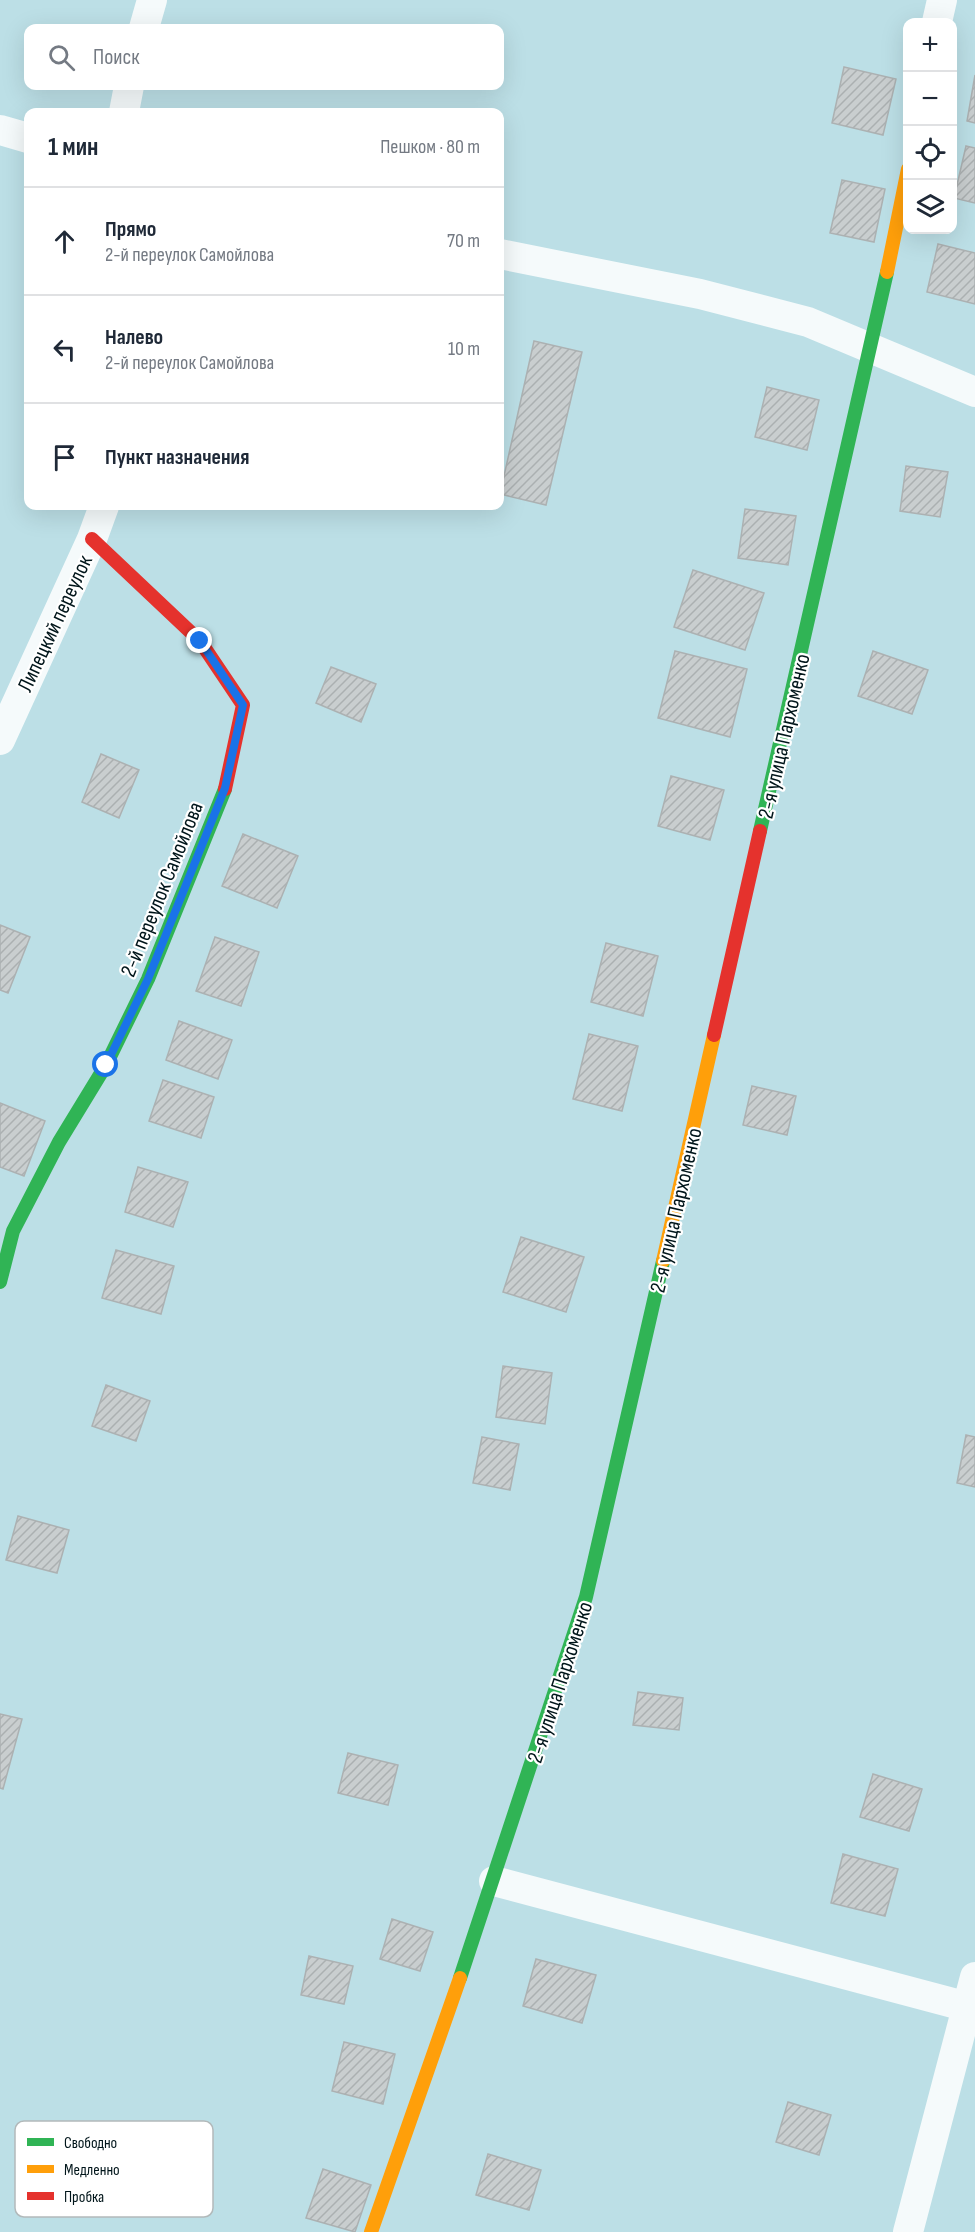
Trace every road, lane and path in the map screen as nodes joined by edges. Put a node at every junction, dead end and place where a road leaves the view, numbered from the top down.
1 (152, 0) edge
2 (942, 0) edge
3 (938, 18) edge
4 (145, 24) edge
5 (128, 90) edge
6 (125, 108) edge
7 (0, 130) edge
8 (24, 137) edge
9 (906, 180) edge
10 (504, 255) edge
11 (872, 346) junction
12 (975, 392) edge
13 (103, 510) edge
14 (92, 539) junction
15 (0, 740) edge
16 (0, 1282) edge
17 (494, 1881) junction
18 (975, 1977) edge
19 (968, 2007) junction
20 (371, 2232) edge
21 (908, 2232) edge

1 - 4 street
2 - 3 street
5 - 6 street
7 - 8 street
9 - 11 street, 2-я улица Пархоменко
10 - 11 street
11 - 12 street
11 - 17 street, 2-я улица Пархоменко
13 - 14 street, Липецкий переулок
14 - 15 street, Липецкий переулок
14 - 16 street, 2-й переулок Самойлова
17 - 19 street
17 - 20 street, 2-я улица Пархоменко
18 - 19 street
19 - 21 street

